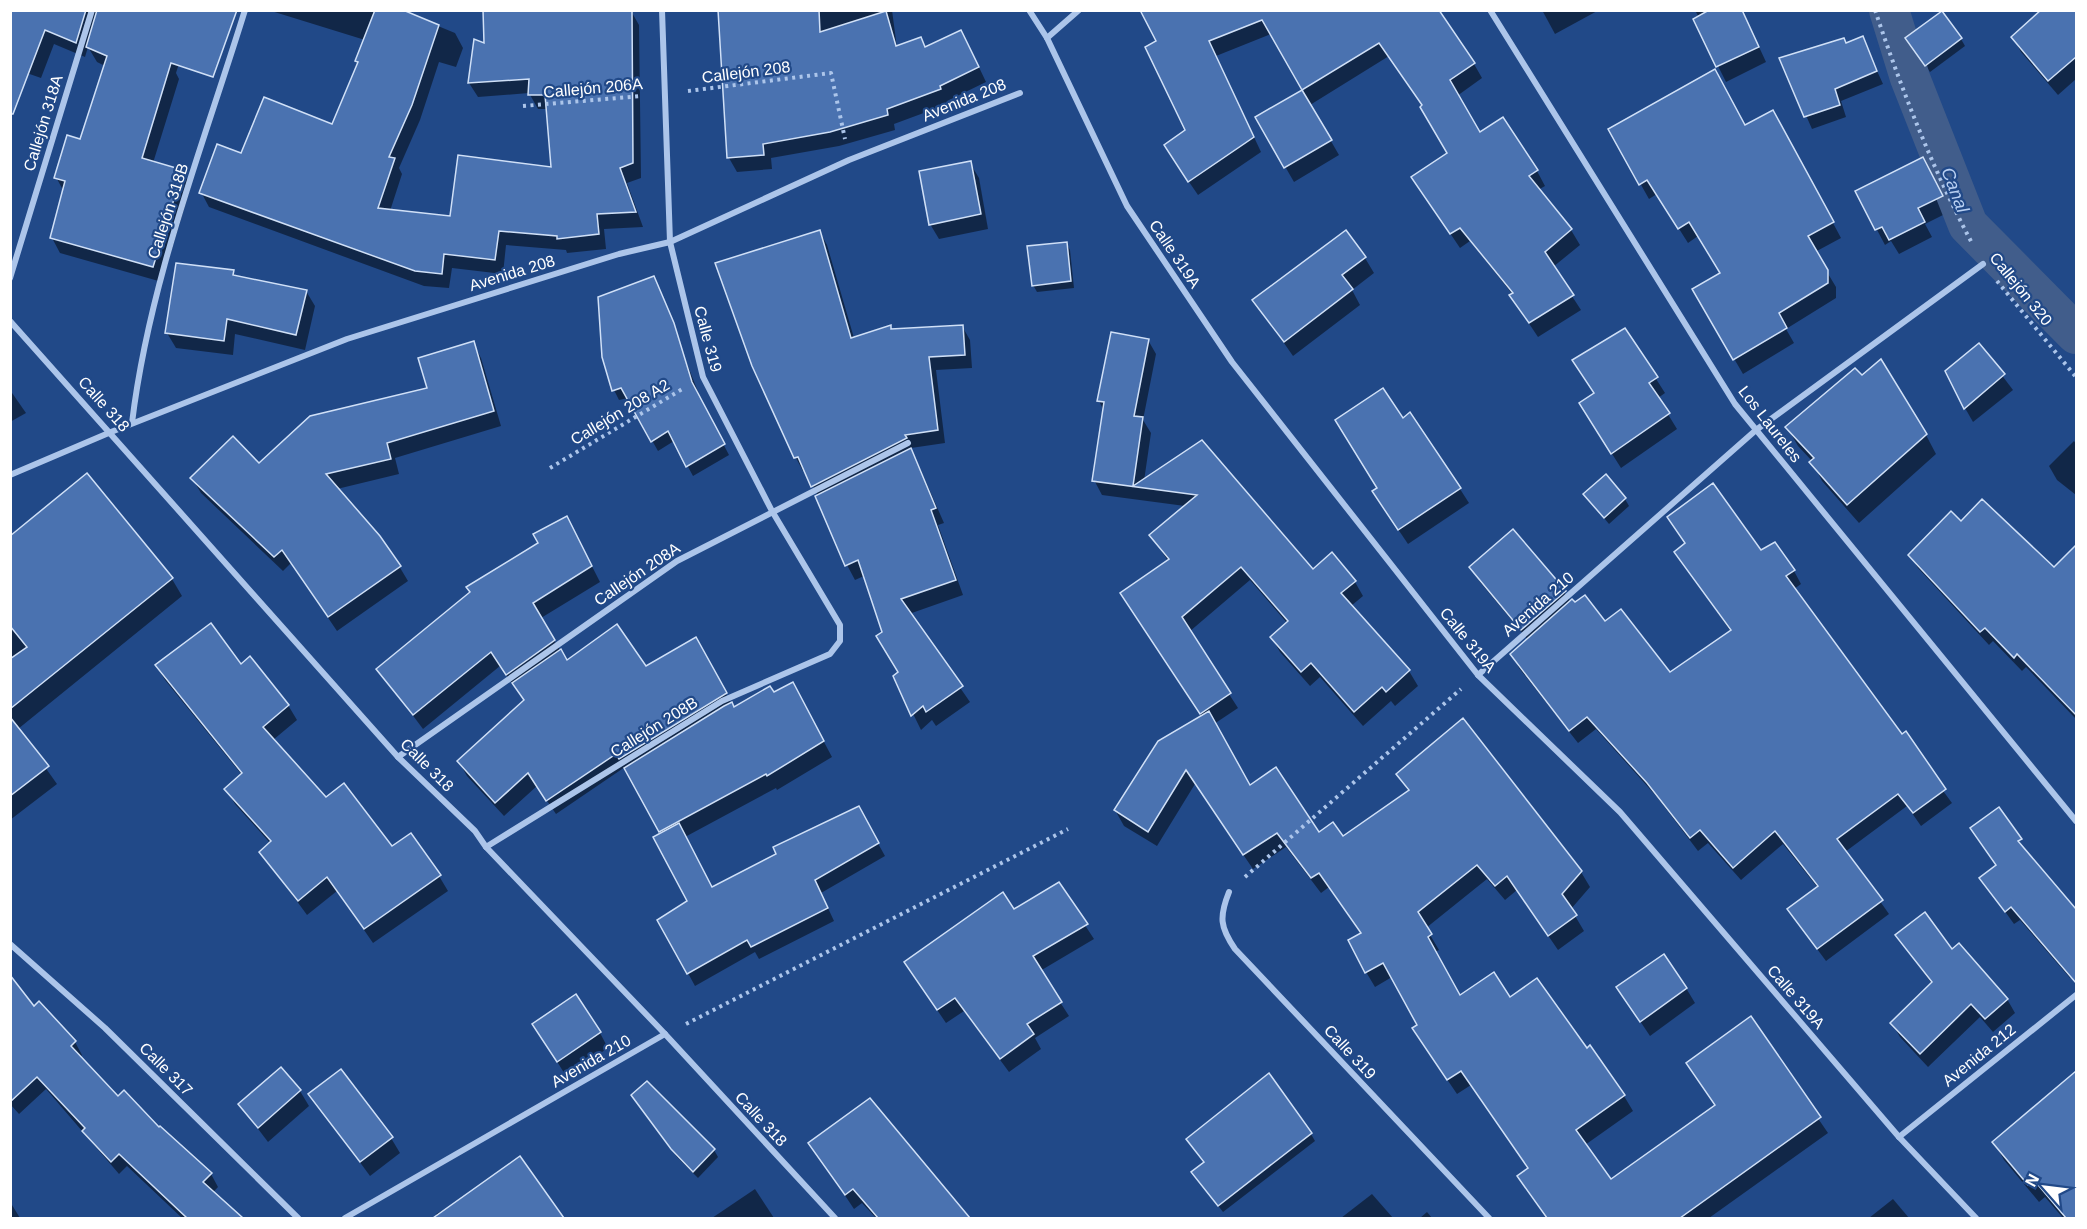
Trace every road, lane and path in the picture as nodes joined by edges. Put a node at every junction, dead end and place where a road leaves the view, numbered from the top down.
1 (92, 10) edge
2 (245, 10) edge
3 (662, 10) edge
4 (1029, 10) edge
5 (1079, 10) edge
6 (1490, 10) edge
7 (1875, 10) edge
8 (1047, 38) junction
9 (1020, 93) dead end
10 (664, 94) junction
11 (523, 106) dead end
12 (849, 160) junction
13 (670, 242) junction
14 (1983, 264) junction
15 (10, 278) edge
16 (10, 321) edge
17 (703, 377) junction
18 (2076, 377) edge
19 (132, 423) junction
20 (1756, 430) junction
21 (111, 432) junction
22 (908, 443) dead end
23 (550, 468) dead end
24 (10, 475) edge
25 (772, 511) junction
26 (840, 640) joint
27 (1478, 675) junction
28 (398, 757) junction
29 (2076, 821) edge
30 (1068, 830) dead end
31 (486, 847) junction
32 (1229, 892) joint
33 (10, 944) edge
34 (2076, 995) edge
35 (665, 1034) junction
36 (1899, 1137) junction
37 (298, 1218) edge
38 (345, 1218) edge
39 (835, 1218) edge
40 (1489, 1218) edge
41 (1976, 1218) edge

1 - 15 street, Callejón 318A
2 - 19 street, Callejón 318B
3 - 10 street, Calle 319
4 - 8 street, Calle 319A
5 - 8 street
6 - 20 street, Los Laureles
7 - 14 path, Callejón 320
8 - 27 street, Calle 319A
9 - 12 street, Avenida 208
10 - 11 path, Callejón 206A
10 - 12 path, Callejón 208
10 - 13 street, Calle 319
12 - 13 street, Avenida 208
13 - 17 street, Calle 319
13 - 19 street, Avenida 208
14 - 18 path, Callejón 320
14 - 20 street, Avenida 210
16 - 21 street, Calle 318
17 - 23 path, Callejón 208 A2
17 - 25 street, Calle 319
19 - 21 street, Avenida 208
20 - 27 street, Avenida 210
20 - 29 street, Los Laureles
21 - 24 street, Avenida 208
21 - 28 street, Calle 318
22 - 25 street, Callejón 208A
25 - 26 street, Calle 319
25 - 28 street, Callejón 208A
26 - 31 street, Callejón 208B
27 - 32 path
27 - 36 street, Calle 319A
28 - 31 street, Calle 318
30 - 35 path
31 - 35 street, Calle 318
32 - 40 street, Calle 319
33 - 37 street, Calle 317
34 - 36 street, Avenida 212
35 - 38 street, Avenida 210
35 - 39 street, Calle 318
36 - 41 street, Calle 319A

